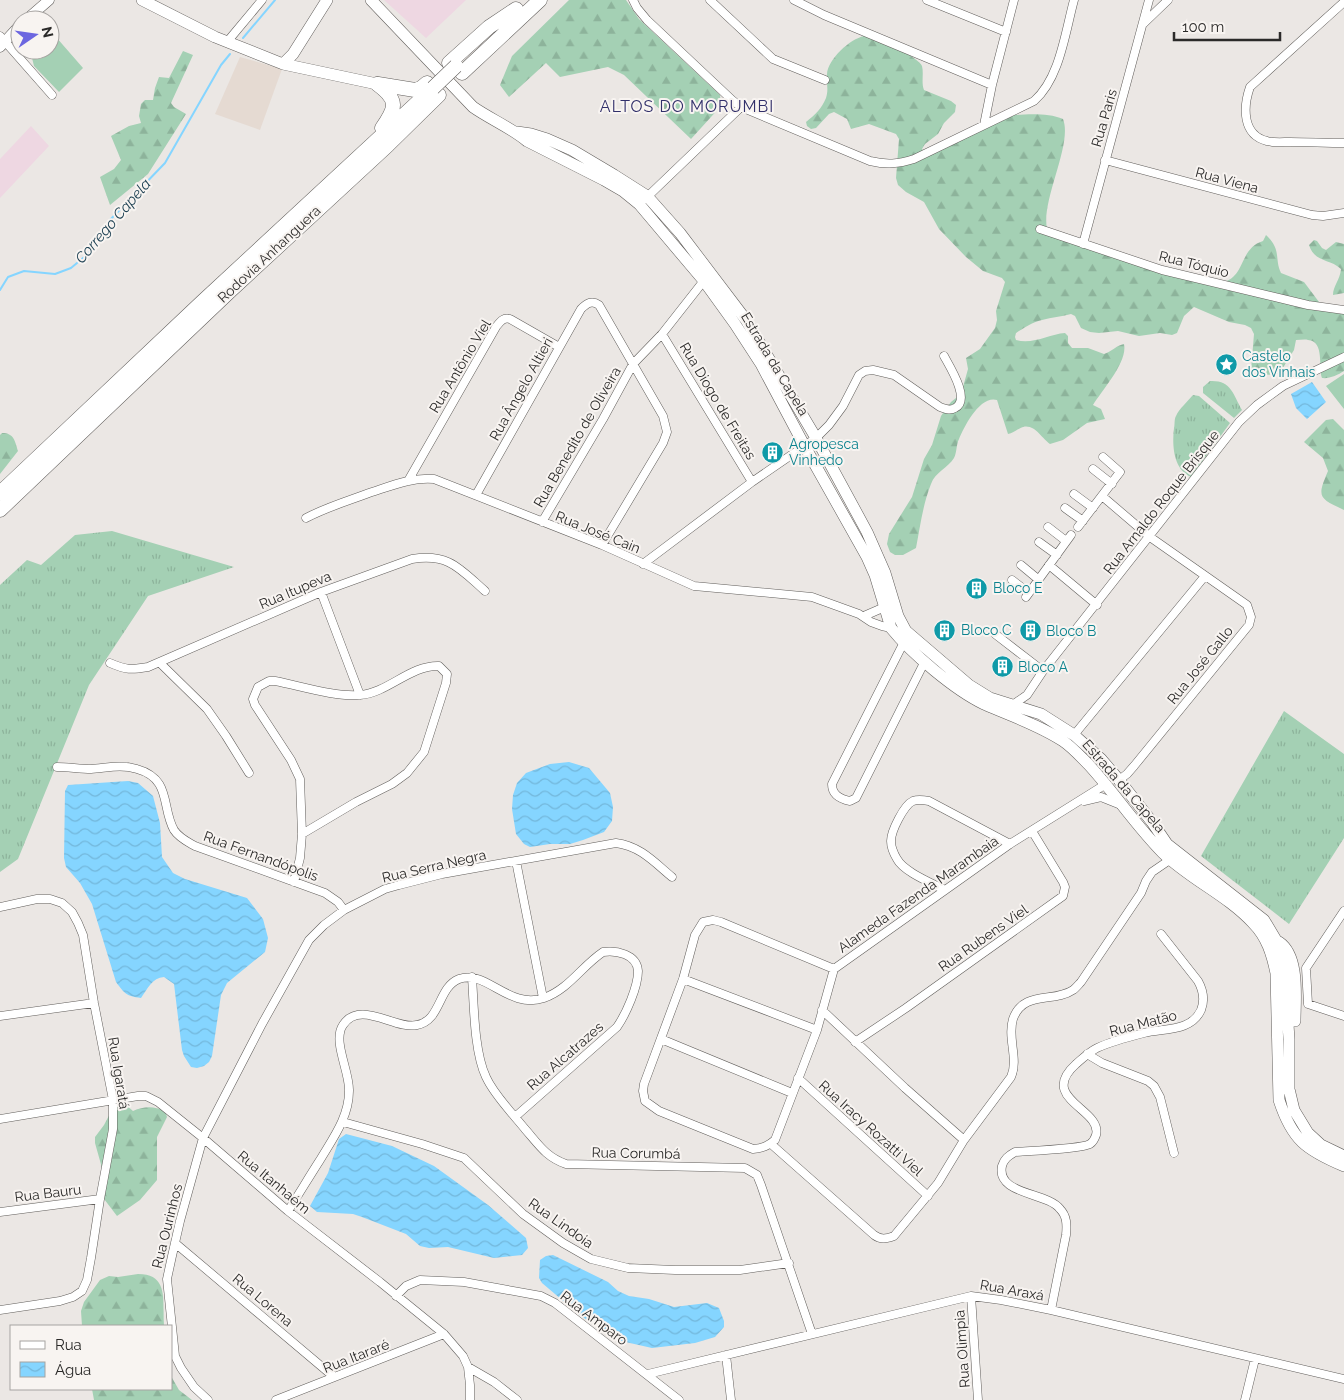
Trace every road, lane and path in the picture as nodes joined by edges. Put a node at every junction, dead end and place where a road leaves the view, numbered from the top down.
1 (49, 0) edge
2 (142, 0) edge
3 (262, 0) edge
4 (328, 0) edge
5 (371, 0) edge
6 (540, 0) edge
7 (633, 0) edge
8 (710, 0) edge
9 (794, 0) edge
10 (927, 0) edge
11 (1014, 0) edge
12 (1074, 0) edge
13 (1149, 0) edge
14 (1168, 0) edge
15 (1344, 2) edge
16 (521, 5) edge
17 (38, 10) edge
18 (1144, 24) junction
19 (1006, 32) junction
20 (1, 41) edge
21 (227, 42) junction
22 (293, 54) junction
23 (283, 64) junction
24 (455, 67) junction
25 (308, 70) junction
26 (825, 80) dead end
27 (377, 84) junction
28 (992, 85) junction
29 (433, 89) junction
30 (52, 95) dead end
31 (741, 107) junction
32 (984, 125) junction
33 (1344, 143) edge
34 (358, 158) junction
35 (1105, 160) junction
36 (643, 200) junction
37 (1344, 213) edge
38 (1040, 229) dead end
39 (1084, 244) junction
40 (707, 277) junction
41 (1344, 310) edge
42 (662, 334) junction
43 (559, 347) junction
44 (944, 356) dead end
45 (1344, 357) edge
46 (633, 364) junction
47 (816, 438) junction
48 (804, 445) junction
49 (1103, 457) dead end
50 (1093, 470) dead end
51 (408, 481) junction
52 (752, 482) junction
53 (1112, 484) junction
54 (0, 494) edge
55 (1074, 494) dead end
56 (476, 495) junction
57 (1102, 496) junction
58 (1065, 508) dead end
59 (1093, 508) junction
60 (0, 510) edge
61 (306, 518) dead end
62 (542, 522) junction
63 (1048, 527) dead end
64 (1150, 537) junction
65 (1039, 542) dead end
66 (602, 545) junction
67 (1057, 554) junction
68 (643, 564) junction
69 (1021, 565) dead end
70 (1050, 565) junction
71 (1205, 576) junction
72 (1012, 580) dead end
73 (1039, 580) junction
74 (485, 591) dead end
75 (321, 592) junction
76 (1096, 605) junction
77 (890, 607) junction
78 (874, 612) junction
79 (864, 616) junction
80 (873, 622) junction
81 (891, 628) junction
82 (996, 634) dead end
83 (904, 642) junction
84 (924, 661) junction
85 (160, 662) junction
86 (110, 663) dead end
87 (1043, 672) junction
88 (360, 695) junction
89 (1027, 695) junction
90 (1011, 709) junction
91 (1028, 709) junction
92 (1024, 721) junction
93 (1074, 735) junction
94 (57, 766) dead end
95 (248, 773) dead end
96 (1119, 780) junction
97 (1106, 784) junction
98 (1069, 807) junction
99 (1124, 807) junction
100 (1032, 831) junction
101 (302, 834) junction
102 (1010, 844) junction
103 (1170, 859) junction
104 (516, 861) junction
105 (672, 878) dead end
106 (294, 882) junction
107 (946, 890) junction
108 (0, 907) edge
109 (344, 910) junction
110 (1344, 911) edge
111 (1161, 934) dead end
112 (1276, 940) junction
113 (1291, 960) junction
114 (1306, 968) junction
115 (834, 969) junction
116 (472, 977) junction
117 (683, 979) junction
118 (543, 998) junction
119 (94, 1003) junction
120 (1308, 1004) junction
121 (822, 1010) junction
122 (1295, 1012) junction
123 (0, 1016) edge
124 (1344, 1016) edge
125 (817, 1030) junction
126 (1284, 1037) junction
127 (661, 1039) junction
128 (855, 1042) junction
129 (1087, 1054) junction
130 (798, 1078) junction
131 (792, 1093) junction
132 (114, 1100) junction
133 (515, 1116) junction
134 (0, 1119) edge
135 (343, 1122) junction
136 (203, 1138) junction
137 (964, 1140) junction
138 (773, 1142) junction
139 (1174, 1153) dead end
140 (1344, 1156) edge
141 (1344, 1166) edge
142 (928, 1196) junction
143 (100, 1199) junction
144 (288, 1211) junction
145 (0, 1212) edge
146 (175, 1243) junction
147 (789, 1263) junction
148 (396, 1296) junction
149 (971, 1296) junction
150 (0, 1310) edge
151 (1051, 1310) junction
152 (171, 1325) edge
153 (172, 1330) edge
154 (444, 1334) junction
155 (812, 1334) junction
156 (726, 1355) junction
157 (1255, 1359) junction
158 (468, 1367) junction
159 (648, 1374) junction
160 (334, 1377) junction
161 (1344, 1379) edge
162 (208, 1400) edge
163 (276, 1400) edge
164 (470, 1400) edge
165 (517, 1400) edge
166 (679, 1400) edge
167 (731, 1400) edge
168 (975, 1400) edge
169 (1245, 1400) edge

1 - 17 street
2 - 21 main road
3 - 21 street
4 - 22 main road
5 - 36 main road, Estrada da Capela
6 - 24 highway, Rodovia Anhanguera
7 - 31 street
8 - 26 street
9 - 28 street
10 - 19 street
11 - 19 street
12 - 32 street
13 - 18 street, Rua Paris
14 - 18 street
15 - 33 street
16 - 24 highway, Rodovia Anhanguera
18 - 35 street, Rua Paris
19 - 28 street
20 - 30 street
21 - 23 main road
22 - 23 main road
22 - 25 main road
23 - 25 main road
24 - 29 highway, Rodovia Anhanguera
25 - 27 main road
27 - 29 highway
27 - 34 highway
28 - 32 street
29 - 34 highway, Rodovia Anhanguera
29 - 60 highway, Rodovia Anhanguera
31 - 32 street
31 - 36 street
34 - 54 highway, Rodovia Anhanguera
35 - 37 street, Rua Viena
35 - 39 street, Rua Paris
36 - 40 main road, Estrada da Capela
38 - 39 street, Rua Tóquio
39 - 41 street, Rua Tóquio
40 - 42 street, Rua Benedito de Oliveira
40 - 47 main road, Estrada da Capela
40 - 48 main road, Estrada da Capela
42 - 46 street, Rua Benedito de Oliveira
42 - 52 street, Rua Diogo de Freitas
43 - 46 street, Rua Ângelo Altieri
43 - 51 street, Rua Antônio Viel
43 - 56 street, Rua Ângelo Altieri
44 - 47 street
45 - 64 street, Rua Arnaldo Roque Brisque
46 - 62 street, Rua Benedito de Oliveira
46 - 66 street
47 - 48 street
47 - 77 main road, Estrada da Capela
48 - 52 street
48 - 77 main road, Estrada da Capela
49 - 53 street
50 - 53 street
51 - 56 street, Rua José Cain
51 - 61 street, Rua José Cain
52 - 68 street
53 - 57 street
55 - 59 street
56 - 62 street, Rua José Cain
57 - 59 street
57 - 64 street, Rua José Gallo
58 - 59 street
62 - 66 street, Rua José Cain
63 - 67 street
64 - 71 street, Rua José Gallo
64 - 76 street, Rua Arnaldo Roque Brisque
65 - 67 street
66 - 68 street, Rua José Cain
67 - 70 street
68 - 79 street, Rua José Cain
69 - 73 street
70 - 73 street
70 - 76 street
71 - 93 street
71 - 96 street, Rua José Gallo
72 - 73 street
74 - 75 street, Rua Itupeva
75 - 85 street, Rua Itupeva
75 - 88 street
76 - 87 street, Rua Arnaldo Roque Brisque
77 - 78 street
77 - 81 main road, Estrada da Capela
77 - 90 main road, Estrada da Capela
78 - 79 street
78 - 80 street
79 - 80 street, Rua José Cain
80 - 81 street, Rua José Cain
81 - 83 main road, Estrada da Capela
82 - 87 street
83 - 84 main road, Estrada da Capela
83 - 84 street
84 - 90 main road, Estrada da Capela
85 - 86 street, Rua Itupeva
85 - 95 street
87 - 89 street, Rua Arnaldo Roque Brisque
88 - 101 street
88 - 101 street
89 - 90 street, Rua Arnaldo Roque Brisque
89 - 91 street
90 - 91 main road, Estrada da Capela
90 - 92 main road, Estrada da Capela
91 - 92 street
91 - 93 main road, Estrada da Capela
92 - 97 main road, Estrada da Capela
93 - 96 main road, Estrada da Capela
94 - 106 street, Rua Fernandópolis
96 - 112 main road, Estrada da Capela
97 - 98 street, Alameda Fazenda Marambaia
97 - 99 main road, Estrada da Capela
98 - 99 street, Alameda Fazenda Marambaia
98 - 100 street, Alameda Fazenda Marambaia
99 - 103 main road, Estrada da Capela
100 - 102 street, Alameda Fazenda Marambaia
100 - 128 street, Rua Rubens Viel
101 - 106 street
102 - 107 street, Alameda Fazenda Marambaia
102 - 107 street
103 - 126 main road, Estrada da Capela
103 - 137 street
104 - 105 street, Rua Serra Negra
104 - 109 street, Rua Serra Negra
104 - 118 street
106 - 109 street, Rua Fernandópolis
107 - 115 street, Alameda Fazenda Marambaia
108 - 119 street, Rua Igaratá
109 - 136 street, Rua Serra Negra
110 - 114 street
111 - 129 street, Rua Matão
112 - 113 main road
112 - 126 main road, Estrada da Capela
113 - 114 street
113 - 122 main road
114 - 120 street
115 - 117 street
115 - 121 street, Alameda Fazenda Marambaia
116 - 118 street, Rua Alcatrazes
116 - 133 street, Rua Corumbá
116 - 135 street
117 - 125 street
117 - 127 street
118 - 133 street, Rua Alcatrazes
119 - 123 street
119 - 132 street, Rua Igaratá
120 - 122 street
120 - 124 street
121 - 125 street, Alameda Fazenda Marambaia
121 - 128 street
122 - 126 main road
125 - 130 street, Alameda Fazenda Marambaia
126 - 140 main road, Estrada da Capela
126 - 141 main road, Estrada da Capela
127 - 131 street
127 - 138 street
128 - 137 street
129 - 139 street
129 - 151 street, Rua Matão
130 - 131 street, Alameda Fazenda Marambaia
130 - 142 street, Rua Iracy Rozatti Viel
131 - 138 street, Alameda Fazenda Marambaia
132 - 134 street, Rua Itanhaém
132 - 136 street, Rua Itanhaém
132 - 143 street, Rua Igaratá
133 - 147 street, Rua Corumbá
135 - 144 street
135 - 147 street, Rua Lindoia
136 - 144 street, Rua Itanhaém
136 - 146 street, Rua Ourinhos
137 - 142 street
138 - 142 street
143 - 145 street, Rua Bauru
143 - 150 street, Rua Igaratá
144 - 148 street, Rua Itanhaém
146 - 152 street, Rua Ourinhos
146 - 160 street, Rua Lorena
147 - 155 street, Rua Corumbá
148 - 154 street, Rua Itanhaém
148 - 159 street, Rua Amparo
149 - 151 street, Rua Araxá
149 - 155 street, Rua Araxá
149 - 168 street, Rua Olimpia
151 - 157 street, Rua Araxá
153 - 162 street, Rua Ourinhos
154 - 158 street, Rua Itanhaém
154 - 160 street, Rua Itararé
155 - 156 street, Rua Araxá
156 - 159 street, Rua Araxá
156 - 167 street
157 - 161 street, Rua Araxá
157 - 169 street
158 - 164 street, Rua Itanhaém
158 - 165 street
159 - 166 street, Rua Amparo
160 - 163 street, Rua Itararé

